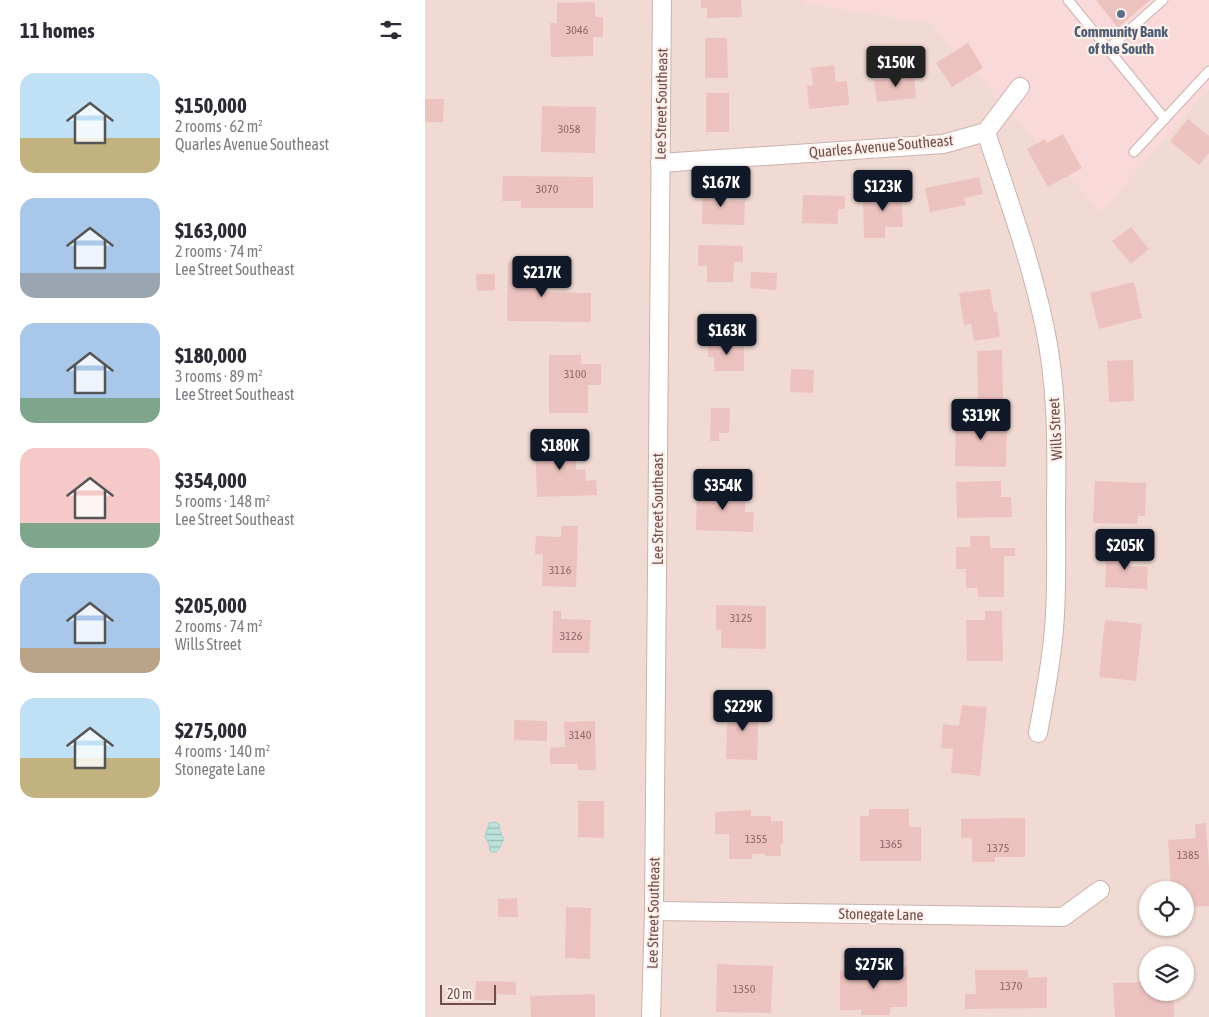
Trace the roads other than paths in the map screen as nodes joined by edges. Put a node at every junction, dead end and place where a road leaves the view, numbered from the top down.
1 (662, 0) edge
2 (1069, 0) edge
3 (1163, 0) edge
4 (1109, 48) junction
5 (1209, 71) edge
6 (1020, 87) dead end
7 (1165, 119) junction
8 (986, 132) junction
9 (1134, 152) dead end
10 (660, 163) junction
11 (1038, 733) dead end
12 (1100, 890) dead end
13 (654, 911) junction
14 (651, 1017) edge

1 - 10 street, Lee Street Southeast
2 - 4 lane
3 - 4 lane
4 - 7 lane
5 - 7 lane
6 - 8 street
7 - 9 lane
8 - 10 street, Quarles Avenue Southeast
8 - 11 street, Wills Street
10 - 13 street, Lee Street Southeast
12 - 13 street, Stonegate Lane
13 - 14 street, Lee Street Southeast

